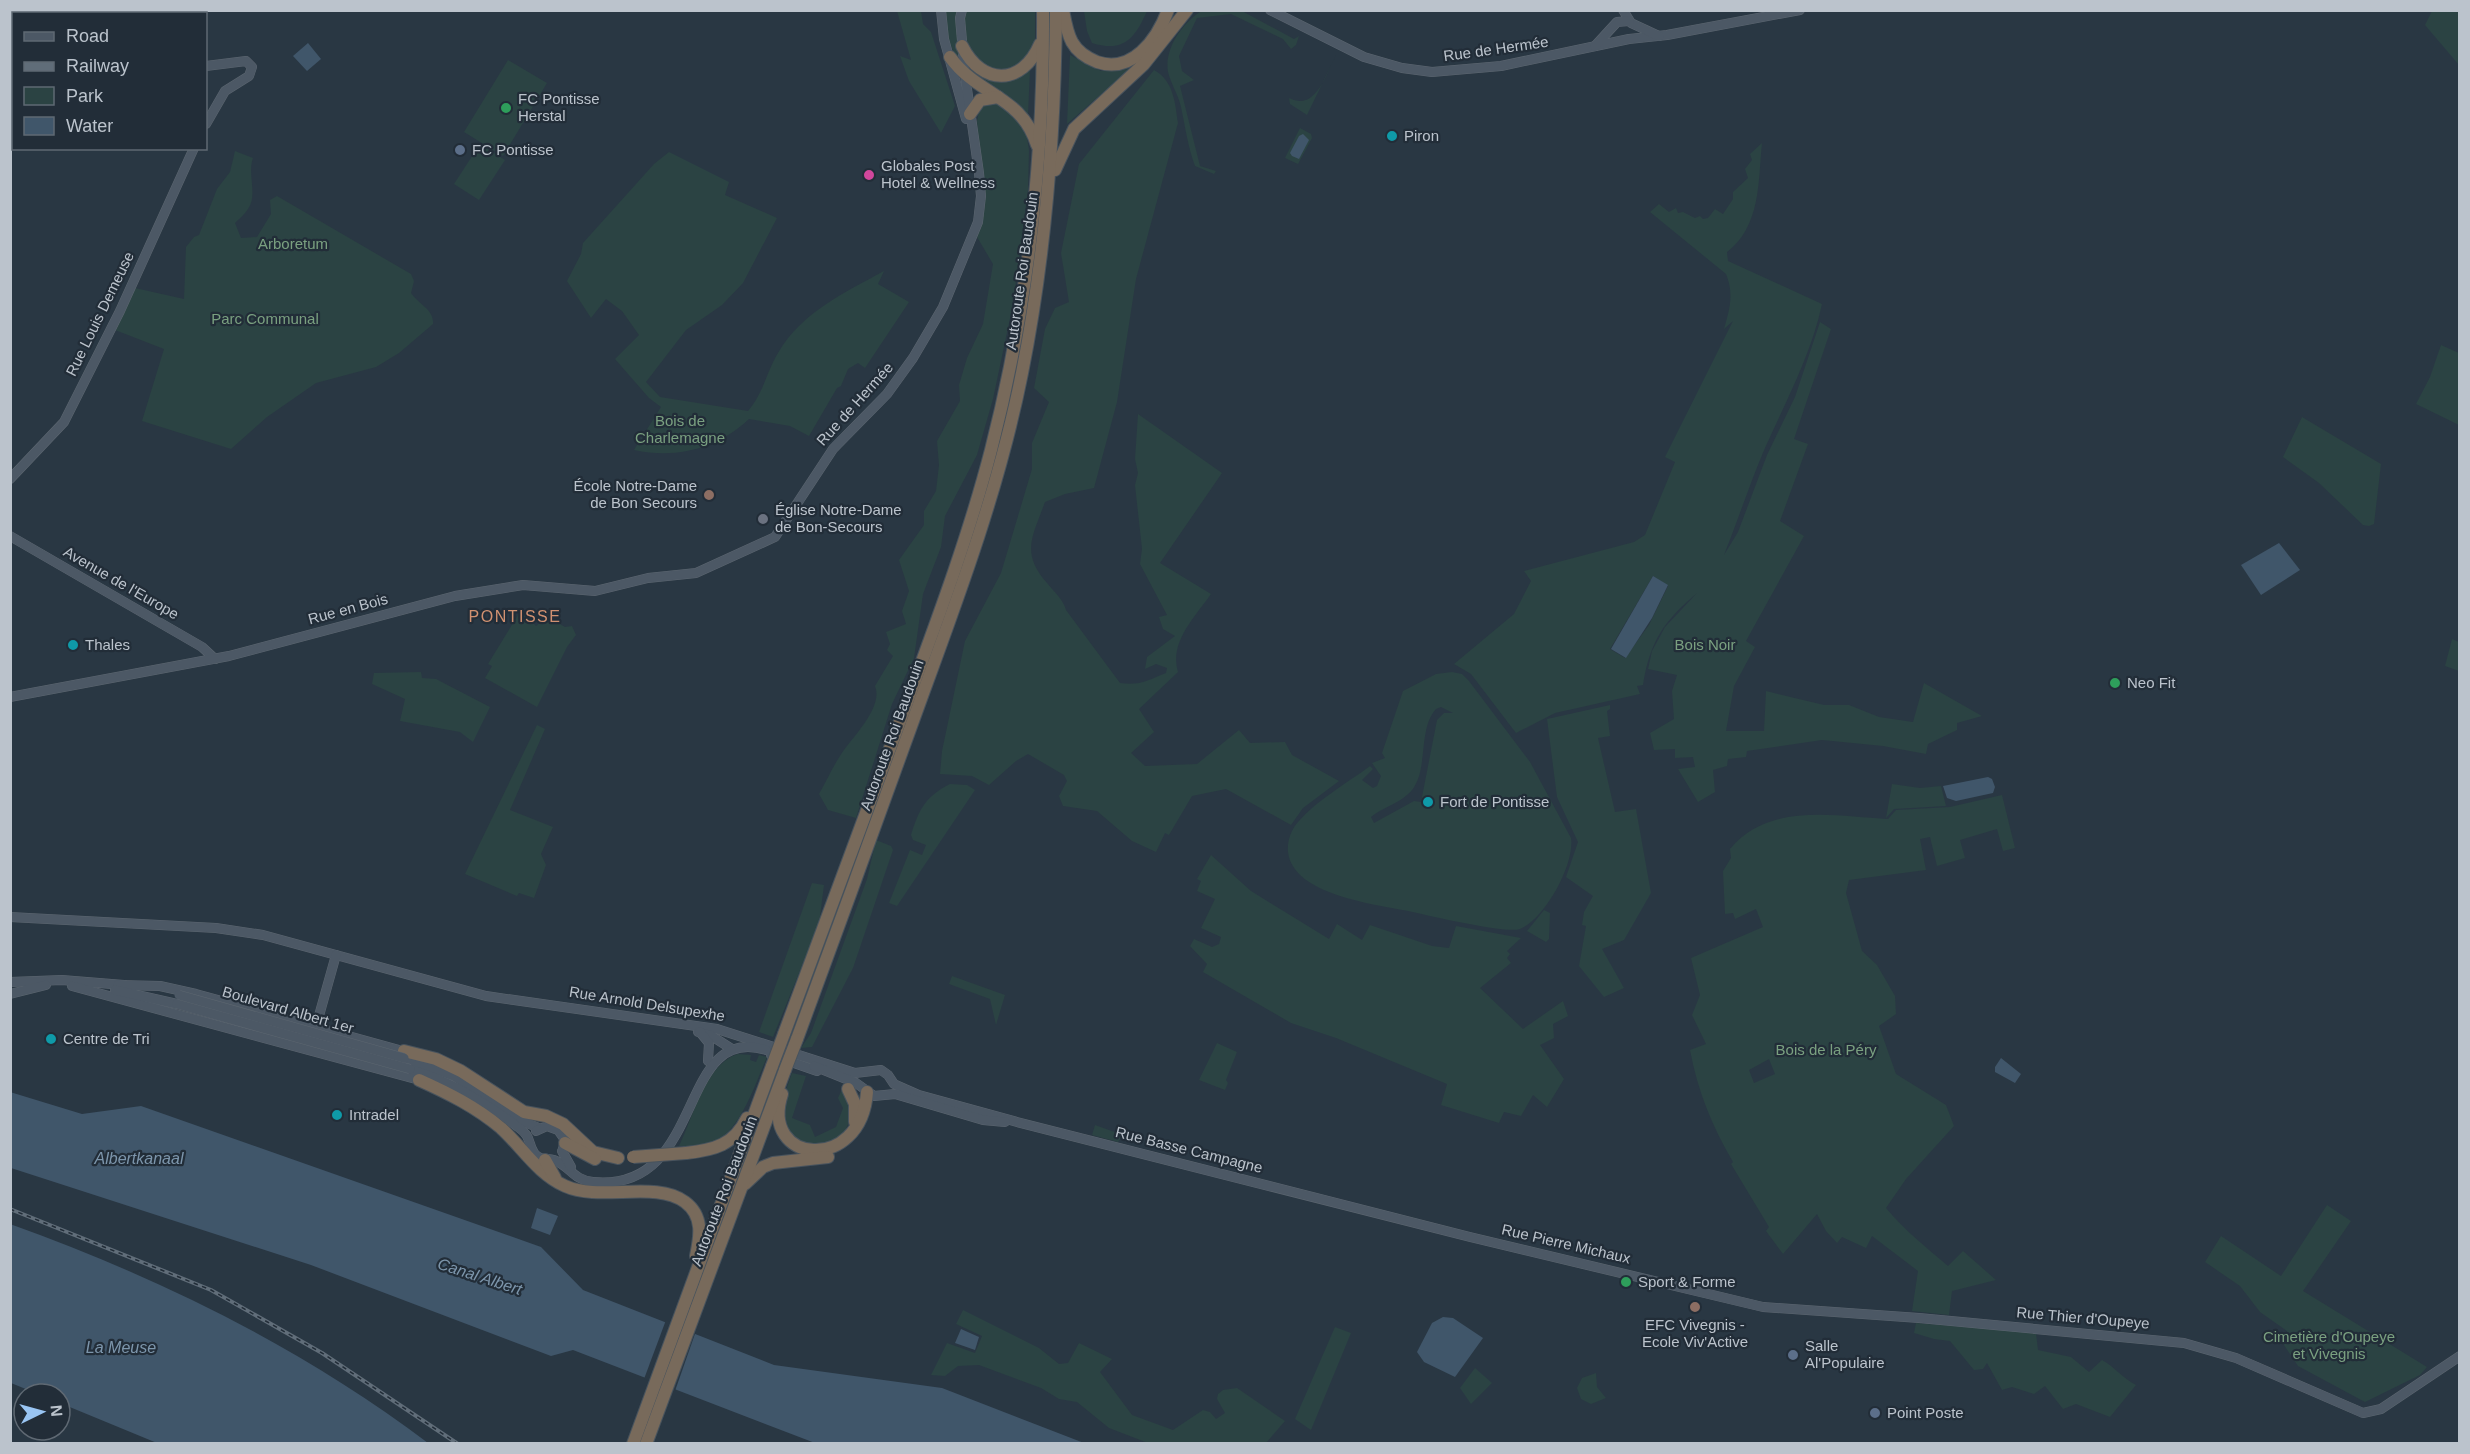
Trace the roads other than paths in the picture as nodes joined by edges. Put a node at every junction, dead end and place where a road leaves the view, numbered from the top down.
1 (941, 10) edge
2 (962, 10) edge
3 (1043, 10) edge
4 (1056, 10) edge
5 (1063, 10) edge
6 (1162, 10) edge
7 (1168, 10) edge
8 (1179, 10) edge
9 (1188, 10) edge
10 (1270, 10) edge
11 (1618, 10) edge
12 (1623, 10) edge
13 (1800, 10) edge
14 (1630, 22) junction
15 (1615, 25) junction
16 (1659, 36) junction
17 (1043, 38) junction
18 (1158, 40) junction
19 (1626, 40) junction
20 (962, 45) junction
21 (1594, 47) junction
22 (950, 57) junction
23 (207, 66) edge
24 (965, 75) junction
25 (998, 97) junction
26 (970, 114) junction
27 (207, 122) edge
28 (973, 135) junction
29 (193, 150) edge
30 (1040, 153) junction
31 (1051, 179) junction
32 (10, 478) edge
33 (10, 537) edge
34 (696, 573) joint
35 (215, 659) junction
36 (10, 697) edge
37 (10, 917) edge
38 (336, 955) junction
39 (10, 982) edge
40 (46, 985) junction
41 (118, 985) junction
42 (72, 986) junction
43 (10, 988) edge
44 (10, 994) edge
45 (178, 1000) junction
46 (552, 1006) junction
47 (316, 1026) junction
48 (700, 1032) junction
49 (738, 1035) joint
50 (769, 1046) junction
51 (732, 1048) junction
52 (310, 1051) junction
53 (404, 1055) junction
54 (708, 1061) junction
55 (785, 1070) junction
56 (825, 1072) junction
57 (870, 1073) junction
58 (419, 1080) junction
59 (892, 1082) junction
60 (848, 1089) joint
61 (875, 1093) junction
62 (471, 1095) junction
63 (762, 1095) junction
64 (690, 1109) junction
65 (1017, 1122) junction
66 (539, 1128) junction
67 (851, 1133) junction
68 (531, 1140) junction
69 (564, 1147) junction
70 (618, 1158) junction
71 (548, 1160) junction
72 (557, 1181) junction
73 (742, 1187) junction
74 (1354, 1208) joint
75 (702, 1275) junction
76 (1772, 1309) joint
77 (2460, 1356) edge
78 (633, 1443) edge
79 (646, 1443) edge

1 - 22 main road, Rue de Hermée
2 - 20 main road, Rue de Hermée
3 - 17 highway, Autoroute Roi Baudouin
4 - 31 highway, Autoroute Roi Baudouin
5 - 18 highway
6 - 18 highway
7 - 18 highway
8 - 18 highway
9 - 18 highway
10 - 21 main road, Rue de Hermée
11 - 15 main road
12 - 14 main road
13 - 16 main road, Rue de Hermée
14 - 15 main road
14 - 16 main road
14 - 19 main road
15 - 19 main road
15 - 21 main road
16 - 19 main road, Rue de Hermée
17 - 20 highway
17 - 30 highway, Autoroute Roi Baudouin
18 - 31 highway
19 - 21 main road, Rue de Hermée
20 - 24 main road, Rue de Hermée
22 - 24 highway
22 - 28 main road, Rue de Hermée
23 - 27 main road
24 - 25 highway
24 - 26 main road, Rue de Hermée
25 - 26 highway
25 - 30 highway
26 - 28 main road, Rue de Hermée
28 - 34 main road, Rue de Hermée
29 - 32 main road, Rue Louis Demeuse
30 - 63 highway, Autoroute Roi Baudouin, bridge
31 - 55 highway, Autoroute Roi Baudouin, bridge
33 - 35 main road, Avenue de l'Europe
34 - 35 main road, Rue en Bois
35 - 36 main road, Rue en Bois
37 - 38 main road, Rue Arnold Delsupexhe
38 - 46 main road, Rue Arnold Delsupexhe
38 - 47 main road
39 - 41 main road, Boulevard Albert 1er
40 - 42 main road, Boulevard Albert 1er
40 - 43 main road, Boulevard Albert 1er
40 - 44 main road
41 - 45 main road, Boulevard Albert 1er
41 - 47 main road
42 - 45 main road, Boulevard Albert 1er
42 - 52 main road
45 - 53 main road, Boulevard Albert 1er, bridge
45 - 62 main road, Boulevard Albert 1er, bridge
46 - 48 main road, Rue Arnold Delsupexhe
46 - 49 main road, Rue Arnold Delsupexhe
47 - 52 main road
47 - 53 main road
48 - 51 main road, Rue Arnold Delsupexhe
48 - 54 main road
49 - 50 main road, Rue Basse Campagne
50 - 51 main road, Rue Basse Campagne
50 - 57 main road, Rue Basse Campagne
51 - 54 main road, Boulevard Albert 1er
51 - 56 main road, Rue Basse Campagne
51 - 64 main road, Boulevard Albert 1er
52 - 58 main road
53 - 66 main road, Boulevard Albert 1er
53 - 70 highway
54 - 69 main road, Boulevard Albert 1er
55 - 67 highway
55 - 73 highway, Autoroute Roi Baudouin
56 - 60 main road
56 - 61 main road, Rue Basse Campagne
56 - 64 main road
57 - 59 main road, Rue Basse Campagne
57 - 61 main road
58 - 62 main road
58 - 72 highway
59 - 61 main road
59 - 65 main road, Rue Basse Campagne
60 - 67 highway
61 - 65 main road, Rue Basse Campagne
61 - 67 highway
61 - 73 highway
62 - 68 main road, Boulevard Albert 1er
63 - 70 highway, bridge
63 - 75 highway, Autoroute Roi Baudouin
64 - 71 main road, Boulevard Albert 1er
65 - 74 main road, Rue Basse Campagne
66 - 68 main road
66 - 69 main road, Boulevard Albert 1er
68 - 71 main road, Boulevard Albert 1er
69 - 70 highway
69 - 71 main road
71 - 72 highway
72 - 75 highway
73 - 75 highway, Autoroute Roi Baudouin
74 - 76 main road, Rue Pierre Michaux
75 - 78 highway, Autoroute Roi Baudouin
75 - 79 highway, Autoroute Roi Baudouin
76 - 77 main road, Rue Thier d'Oupeye

